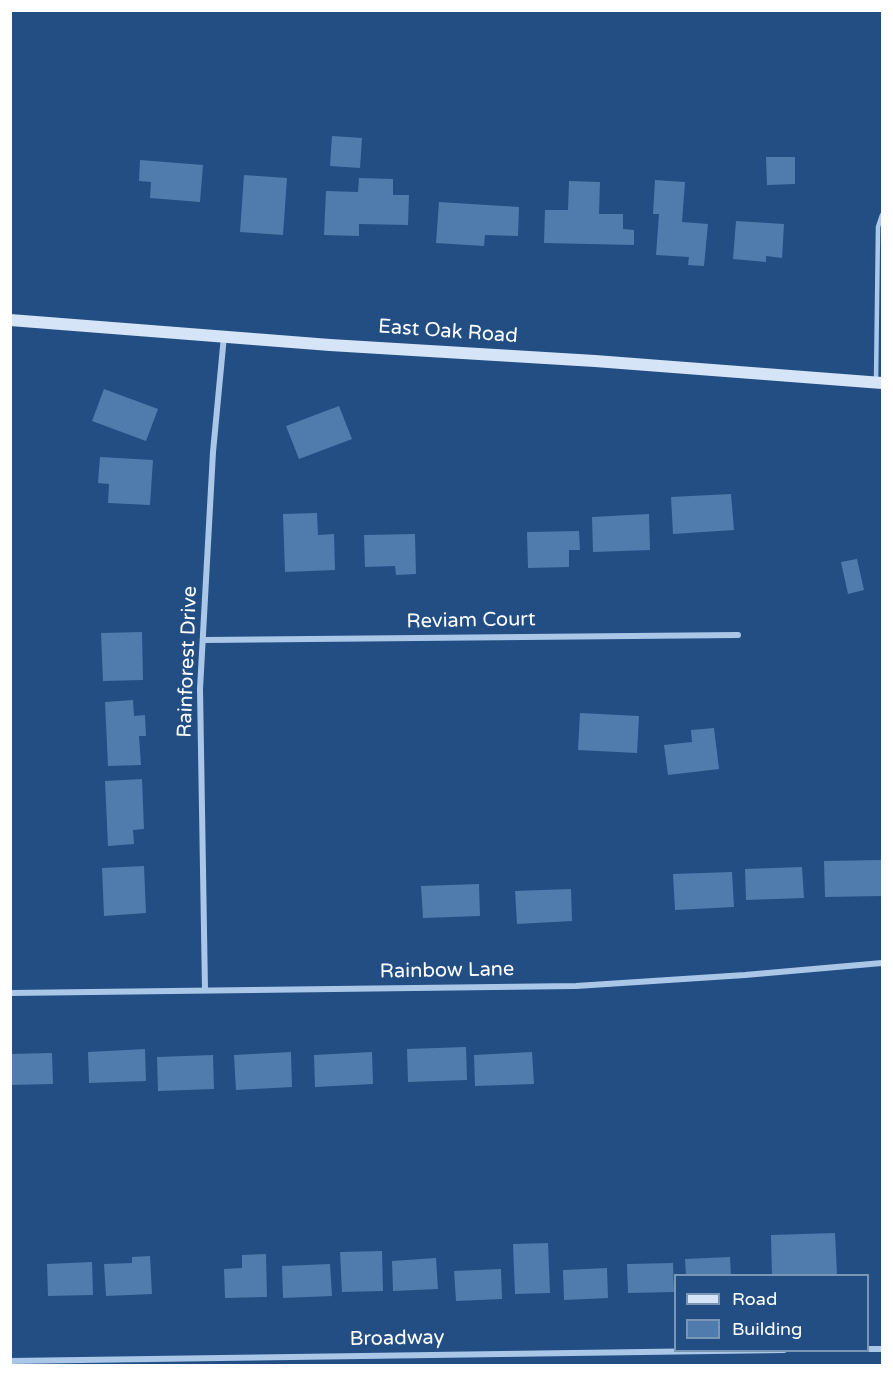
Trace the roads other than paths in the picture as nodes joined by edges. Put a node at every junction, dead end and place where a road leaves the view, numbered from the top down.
1 (882, 215) edge
2 (10, 320) edge
3 (224, 336) junction
4 (879, 382) edge
5 (738, 635) dead end
6 (204, 640) junction
7 (882, 963) edge
8 (205, 990) junction
9 (10, 993) edge
10 (674, 1352) edge
11 (10, 1361) edge

1 - 4 lane
2 - 3 street, East Oak Road
3 - 4 street, East Oak Road
3 - 6 street, Rainforest Drive
5 - 6 street, Reviam Court
6 - 8 street, Rainforest Drive
7 - 8 street, Rainbow Lane
8 - 9 street, Rainbow Lane
10 - 11 street, Broadway

